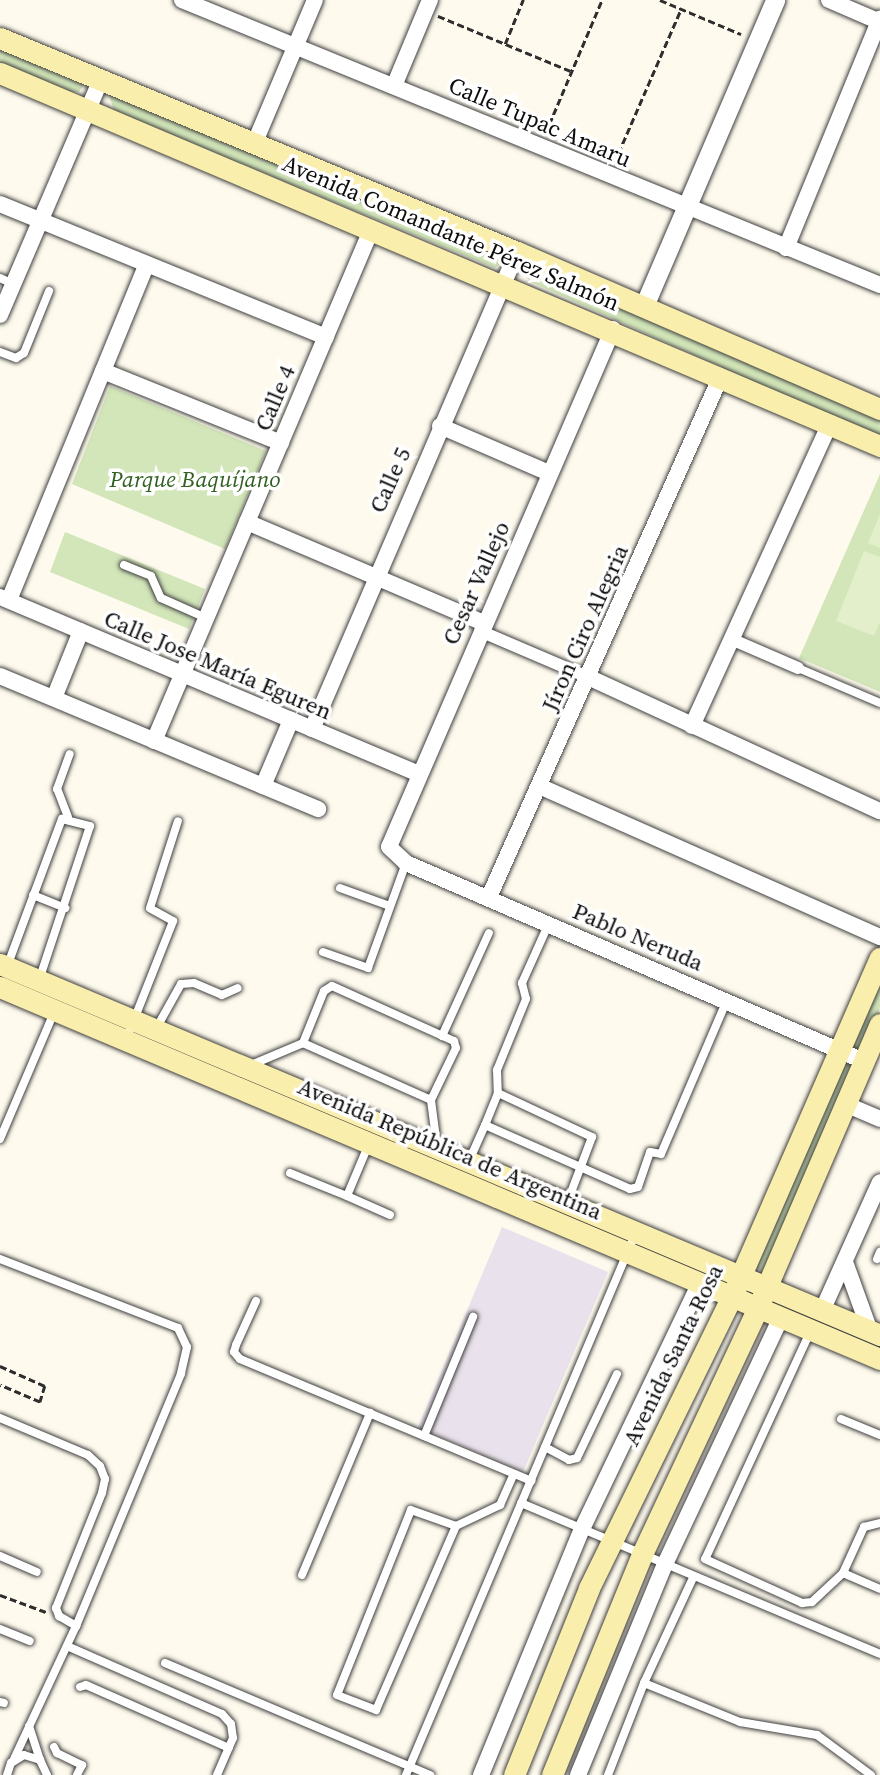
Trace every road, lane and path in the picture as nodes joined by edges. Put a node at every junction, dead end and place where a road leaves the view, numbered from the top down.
1 (315, 0) edge
2 (523, 0) edge
3 (602, 0) edge
4 (660, 0) edge
5 (775, 0) edge
6 (829, 0) edge
7 (191, 2) edge
8 (427, 5) edge
9 (681, 9) junction
10 (880, 21) edge
11 (0, 38) edge
12 (757, 41) junction
13 (505, 44) junction
14 (295, 46) junction
15 (572, 72) junction
16 (0, 73) edge
17 (101, 79) junction
18 (394, 86) junction
19 (88, 110) junction
20 (255, 142) junction
21 (540, 147) junction
22 (608, 175) junction
23 (0, 204) edge
24 (686, 207) junction
25 (41, 220) junction
26 (372, 228) junction
27 (786, 248) junction
28 (516, 252) junction
29 (148, 264) junction
30 (7, 281) edge
31 (504, 283) junction
32 (880, 285) edge
33 (49, 291) dead end
34 (644, 306) junction
35 (0, 315) edge
36 (613, 329) junction
37 (326, 337) junction
38 (0, 352) edge
39 (103, 371) junction
40 (721, 376) junction
41 (880, 409) edge
42 (829, 425) junction
43 (440, 426) junction
44 (281, 443) junction
45 (880, 446) edge
46 (549, 473) junction
47 (247, 522) junction
48 (124, 565) dead end
49 (374, 576) junction
50 (4, 598) edge
51 (206, 618) junction
52 (482, 627) junction
53 (81, 631) junction
54 (732, 639) junction
55 (798, 668) joint
56 (182, 674) junction
57 (0, 676) edge
58 (588, 677) junction
59 (54, 698) junction
60 (880, 703) edge
61 (291, 720) junction
62 (692, 726) junction
63 (312, 729) junction
64 (154, 741) junction
65 (70, 754) dead end
66 (418, 774) junction
67 (263, 786) junction
68 (540, 786) junction
69 (318, 809) dead end
70 (880, 811) edge
71 (68, 817) junction
72 (178, 821) dead end
73 (400, 859) junction
74 (340, 888) dead end
75 (33, 895) junction
76 (489, 897) junction
77 (390, 906) junction
78 (66, 908) junction
79 (549, 923) junction
80 (489, 933) dead end
81 (880, 937) edge
82 (323, 952) dead end
83 (880, 958) edge
84 (2, 973) edge
85 (39, 981) junction
86 (238, 988) dead end
87 (727, 1000) junction
88 (55, 1010) junction
89 (880, 1024) edge
90 (130, 1030) junction
91 (156, 1030) junction
92 (442, 1036) junction
93 (303, 1043) junction
94 (840, 1050) junction
95 (864, 1061) junction
96 (244, 1067) junction
97 (498, 1093) junction
98 (431, 1100) junction
99 (845, 1104) junction
100 (880, 1119) edge
101 (485, 1125) junction
102 (0, 1139) edge
103 (369, 1143) junction
104 (438, 1149) junction
105 (469, 1162) junction
106 (582, 1166) junction
107 (290, 1173) dead end
108 (880, 1182) edge
109 (347, 1196) junction
110 (567, 1203) junction
111 (390, 1215) dead end
112 (636, 1232) junction
113 (627, 1252) junction
114 (0, 1259) edge
115 (845, 1262) junction
116 (741, 1277) junction
117 (700, 1283) junction
118 (767, 1287) junction
119 (732, 1296) junction
120 (256, 1301) dead end
121 (758, 1307) junction
122 (822, 1311) junction
123 (473, 1317) dead end
124 (781, 1317) junction
125 (811, 1330) junction
126 (875, 1333) edge
127 (880, 1359) edge
128 (0, 1366) edge
129 (617, 1374) dead end
130 (0, 1385) edge
131 (370, 1413) junction
132 (0, 1418) edge
133 (841, 1419) dead end
134 (424, 1436) junction
135 (880, 1436) edge
136 (545, 1447) junction
137 (514, 1474) junction
138 (531, 1481) junction
139 (521, 1503) junction
140 (880, 1522) edge
141 (456, 1526) junction
142 (582, 1529) junction
143 (611, 1541) junction
144 (642, 1554) junction
145 (0, 1556) edge
146 (665, 1564) junction
147 (37, 1573) dead end
148 (843, 1573) junction
149 (302, 1576) dead end
150 (694, 1576) junction
151 (880, 1589) edge
152 (0, 1595) edge
153 (56, 1608) junction
154 (76, 1626) junction
155 (0, 1629) edge
156 (30, 1642) dead end
157 (67, 1646) junction
158 (880, 1654) edge
159 (165, 1663) dead end
160 (644, 1683) junction
161 (80, 1687) dead end
162 (29, 1726) junction
163 (54, 1747) dead end
164 (229, 1748) junction
165 (14, 1759) junction
166 (40, 1760) junction
167 (408, 1771) edge
168 (5, 1773) edge
169 (47, 1773) edge
170 (77, 1775) edge
171 (217, 1775) edge
172 (430, 1775) edge
173 (481, 1775) edge
174 (514, 1775) edge
175 (552, 1775) edge
176 (578, 1775) edge
177 (608, 1775) edge
178 (871, 1775) edge

1 - 14 street
2 - 13 path
3 - 15 path
4 - 9 path
5 - 12 street
6 - 10 street
7 - 14 street, Calle Tupac Amaru
8 - 13 path
8 - 18 street
9 - 12 path
9 - 22 path
10 - 27 street
11 - 17 main road, Avenida Comandante Pérez Salmón
12 - 24 street
13 - 15 path
14 - 18 street, Calle Tupac Amaru
14 - 20 street
15 - 21 path
16 - 19 main road, Avenida Comandante Pérez Salmón
17 - 19 street
17 - 20 main road, Avenida Comandante Pérez Salmón
18 - 21 street, Calle Tupac Amaru
19 - 25 street
19 - 26 main road, Avenida Comandante Pérez Salmón
20 - 28 main road, Avenida Comandante Pérez Salmón
21 - 22 street, Calle Tupac Amaru
22 - 24 street, Calle Tupac Amaru
23 - 25 street
24 - 27 street, Calle Tupac Amaru
24 - 34 street
25 - 29 street
25 - 30 street
26 - 31 main road, Avenida Comandante Pérez Salmón
26 - 37 street, Calle 4
27 - 32 street, Calle Tupac Amaru
28 - 31 street, Calle 5
28 - 34 main road, Avenida Comandante Pérez Salmón
29 - 37 street
29 - 39 street
30 - 35 street
31 - 36 main road, Avenida Comandante Pérez Salmón
31 - 43 street, Calle 5
33 - 38 lane
34 - 41 main road, Avenida Comandante Pérez Salmón
36 - 40 main road, Avenida Comandante Pérez Salmón
36 - 46 street, Cesar Vallejo
37 - 44 street, Calle 4
39 - 44 street
39 - 50 street
40 - 42 main road, Avenida Comandante Pérez Salmón
40 - 58 street, Jíron Ciro Alegria
42 - 45 main road, Avenida Comandante Pérez Salmón
42 - 54 street
43 - 46 street
43 - 49 street, Calle 5
44 - 47 street, Calle 4
46 - 52 street, Cesar Vallejo
47 - 49 street
47 - 51 street, Calle 4
48 - 51 lane
49 - 52 street
49 - 63 street, Calle 5
50 - 53 street, Calle Jose María Eguren
51 - 56 street, Calle 4
52 - 58 street
52 - 66 street, Cesar Vallejo
53 - 56 street, Calle Jose María Eguren
53 - 59 street
54 - 55 street
54 - 62 street
55 - 60 lane
56 - 61 street, Calle Jose María Eguren
56 - 64 street, Calle 4
57 - 59 street
58 - 62 street
58 - 68 street, Jíron Ciro Alegria
59 - 64 street
61 - 63 street, Calle Jose María Eguren
61 - 67 street
62 - 70 street
63 - 66 street, Calle Jose María Eguren
64 - 67 street
65 - 71 lane
66 - 73 street, Cesar Vallejo
67 - 69 street
68 - 76 street, Jíron Ciro Alegria
68 - 81 street
71 - 75 lane
71 - 78 lane
72 - 90 lane
73 - 76 street, Pablo Neruda
73 - 77 lane
74 - 77 lane
75 - 78 lane
75 - 84 lane
76 - 79 street, Pablo Neruda
77 - 82 lane
78 - 85 lane
79 - 87 street, Pablo Neruda
79 - 97 lane
80 - 92 lane
83 - 94 main road, Avenida Santa Rosa
84 - 85 main road, Avenida República de Argentina
84 - 88 main road, Avenida República de Argentina
85 - 90 main road, Avenida República de Argentina
86 - 91 lane
87 - 94 street, Pablo Neruda
87 - 106 lane
88 - 90 main road, Avenida República de Argentina
88 - 102 lane
89 - 95 main road
90 - 91 main road, Avenida República de Argentina
90 - 103 main road, Avenida República de Argentina
91 - 96 main road, Avenida República de Argentina
92 - 93 lane
92 - 98 lane
93 - 96 lane
93 - 98 lane
94 - 95 street, Pablo Neruda
94 - 116 main road, Avenida Santa Rosa
95 - 99 main road
96 - 104 main road, Avenida República de Argentina
97 - 101 lane
97 - 106 lane
98 - 104 lane
99 - 100 street
99 - 118 main road
101 - 105 lane
101 - 106 lane
103 - 109 lane
103 - 113 main road, Avenida República de Argentina
104 - 105 main road, Avenida República de Argentina
105 - 110 main road, Avenida República de Argentina
106 - 110 lane
107 - 109 lane
108 - 115 street
109 - 111 lane
110 - 112 main road, Avenida República de Argentina
112 - 113 lane
112 - 116 main road, Avenida República de Argentina
113 - 117 main road, Avenida República de Argentina
113 - 136 lane
114 - 154 lane
115 - 122 street
115 - 126 street
116 - 118 main road, Avenida República de Argentina
116 - 119 main road, Avenida Santa Rosa
117 - 119 main road, Avenida República de Argentina
117 - 142 street
118 - 121 main road
118 - 122 main road, Avenida República de Argentina
119 - 121 main road, Avenida República de Argentina
119 - 143 main road, Avenida Santa Rosa
120 - 131 lane
121 - 124 main road, Avenida República de Argentina
121 - 144 main road
122 - 126 main road, Avenida República de Argentina
123 - 134 lane
124 - 125 main road, Avenida República de Argentina
124 - 146 street
125 - 127 main road, Avenida República de Argentina
125 - 148 lane
128 - 130 path
129 - 136 lane
131 - 134 lane
131 - 149 lane
132 - 153 lane
133 - 135 lane
134 - 137 lane
136 - 138 lane
137 - 138 lane
137 - 141 lane
138 - 139 lane
139 - 142 lane
139 - 167 lane
140 - 148 lane
141 - 141 lane
142 - 143 lane
142 - 173 street
143 - 144 lane
143 - 174 main road, Avenida Santa Rosa
144 - 146 lane
144 - 175 main road
145 - 147 lane
146 - 150 lane
146 - 176 street
148 - 151 lane
150 - 158 lane
150 - 160 lane
152 - 153 path
153 - 154 lane
154 - 157 lane
155 - 156 lane
157 - 162 lane
157 - 164 lane
159 - 167 lane
160 - 177 lane
160 - 178 lane
161 - 164 lane
162 - 165 lane
162 - 166 lane
163 - 170 lane
164 - 171 lane
165 - 166 lane
165 - 168 lane
166 - 169 lane
167 - 172 lane

